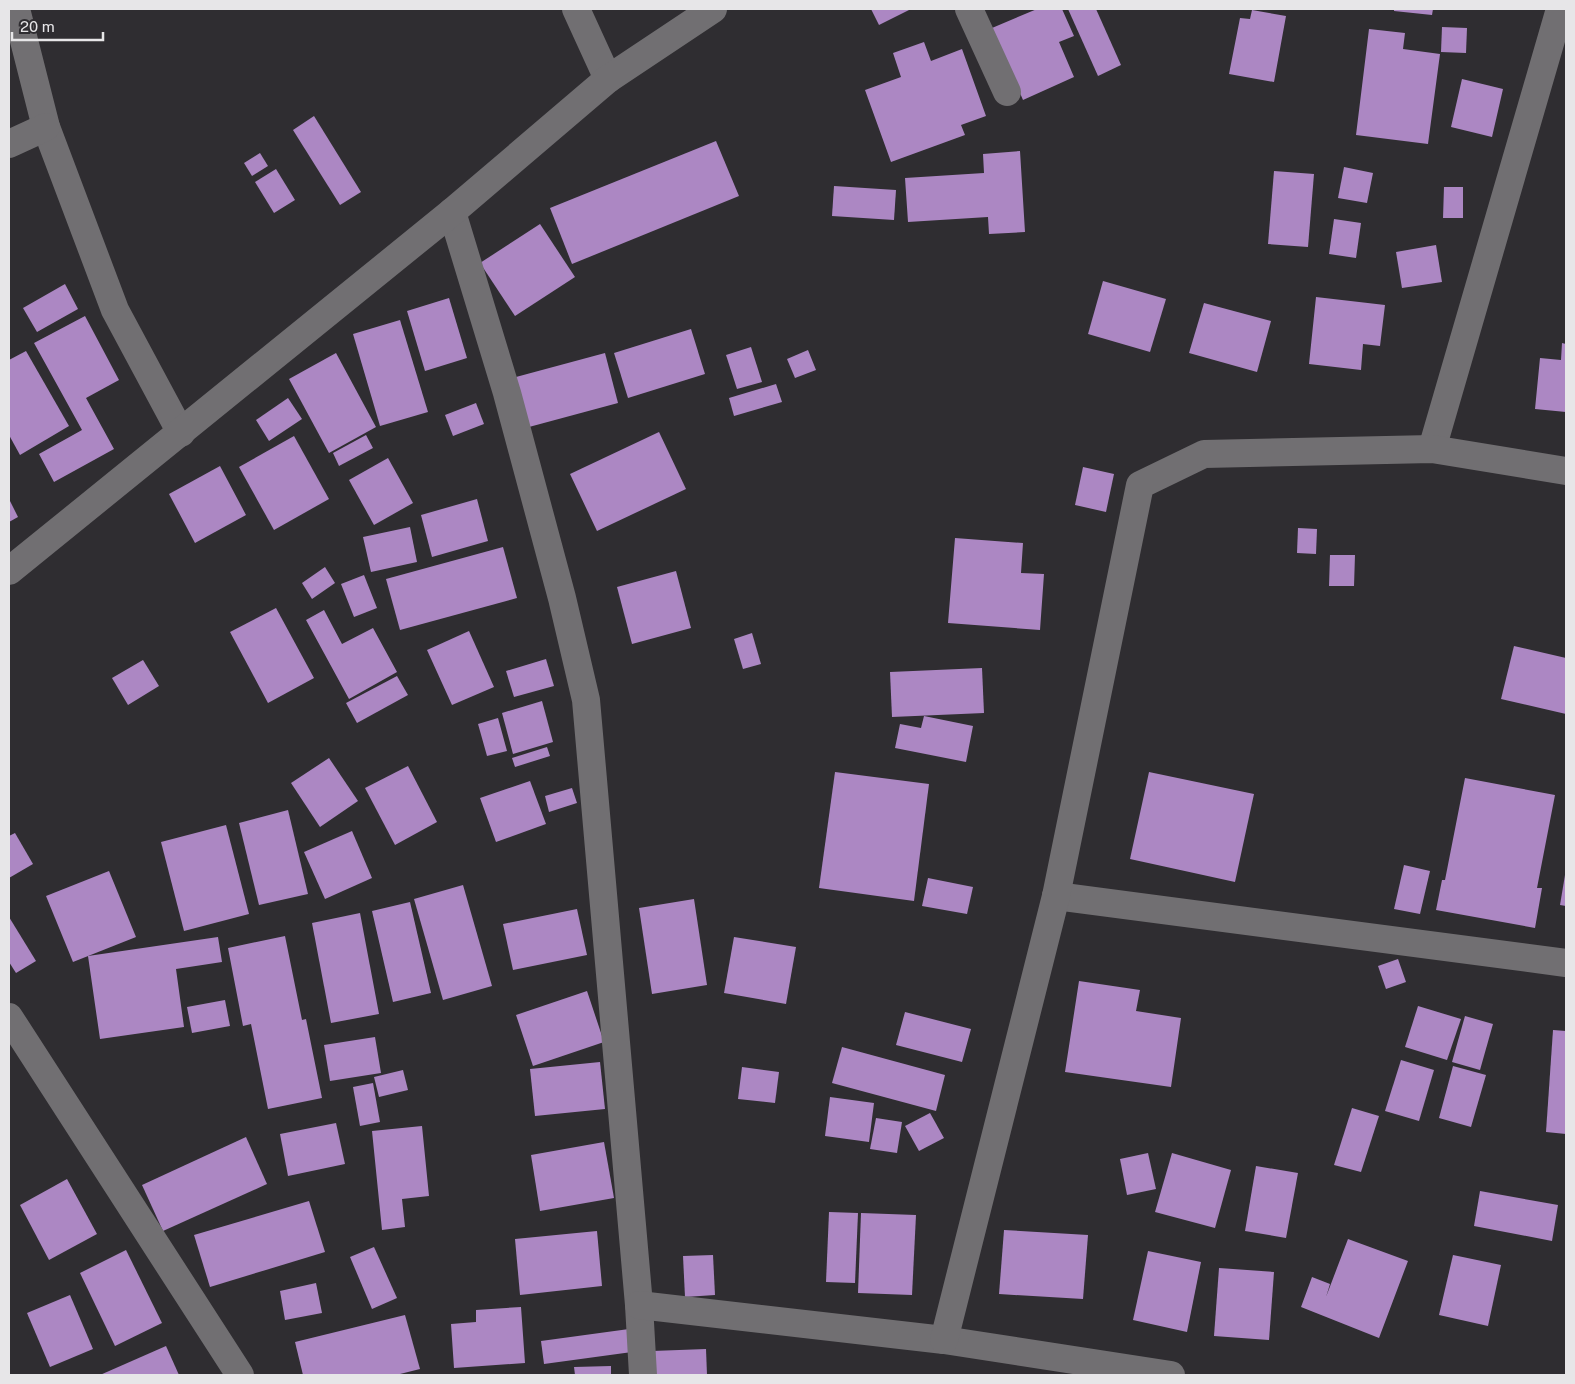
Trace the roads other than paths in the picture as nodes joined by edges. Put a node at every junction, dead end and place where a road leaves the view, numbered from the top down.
1 (16, 9) edge
2 (576, 9) edge
3 (713, 9) edge
4 (969, 9) edge
5 (1560, 9) edge
6 (608, 79) junction
7 (1007, 92) dead end
8 (46, 127) junction
9 (9, 144) edge
10 (452, 212) junction
11 (181, 433) junction
12 (1432, 449) junction
13 (1566, 471) edge
14 (9, 571) edge
15 (1056, 896) junction
16 (1566, 963) edge
17 (9, 1017) edge
18 (639, 1305) junction
19 (944, 1340) junction
20 (240, 1375) edge
21 (643, 1375) edge
22 (1171, 1375) edge

1 - 8 street
2 - 6 street
3 - 6 street
4 - 7 street
5 - 12 street
6 - 10 street
8 - 9 street
8 - 11 street
10 - 11 street
10 - 18 street
11 - 14 street
12 - 13 street
12 - 15 street
15 - 16 street
15 - 19 street
17 - 20 street
18 - 19 street
18 - 21 street
19 - 22 street

